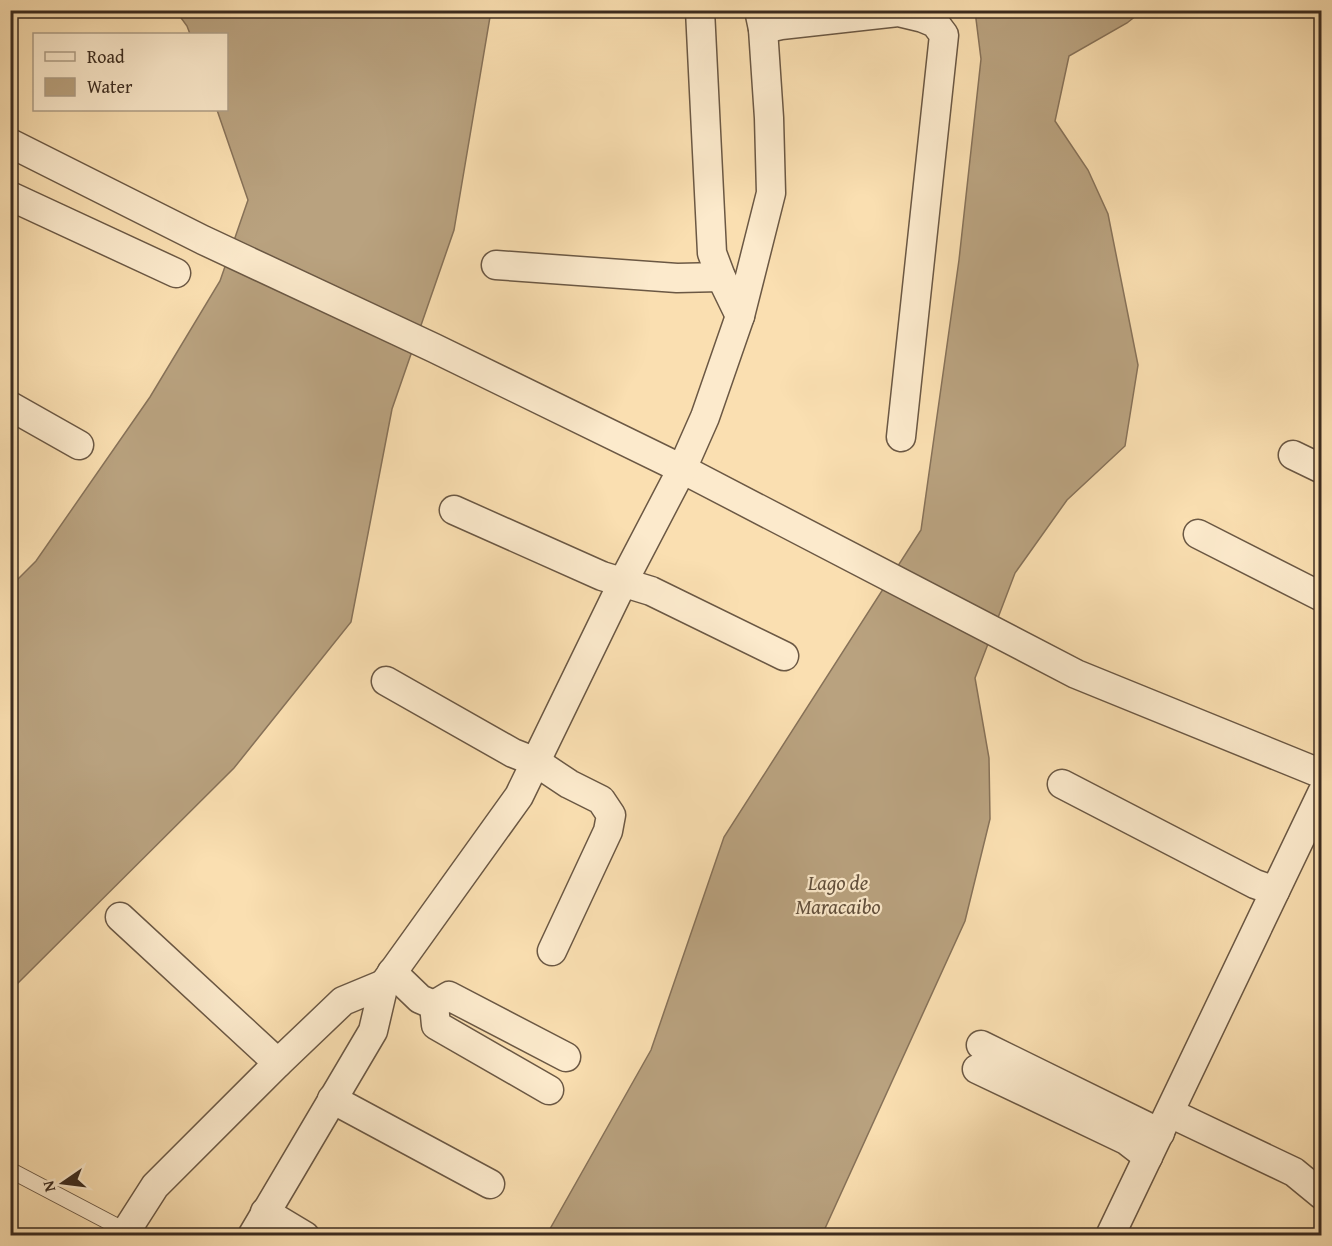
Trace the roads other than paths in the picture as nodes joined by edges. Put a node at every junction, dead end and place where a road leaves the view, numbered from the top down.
1 (700, 10) edge
2 (761, 20) edge
3 (10, 143) edge
4 (10, 196) edge
5 (496, 265) dead end
6 (176, 273) dead end
7 (721, 278) junction
8 (740, 316) junction
9 (10, 406) edge
10 (901, 437) dead end
11 (79, 445) dead end
12 (1293, 455) dead end
13 (682, 469) junction
14 (1322, 469) edge
15 (454, 510) dead end
16 (1198, 534) dead end
17 (623, 582) junction
18 (1322, 597) edge
19 (784, 656) dead end
20 (391, 673) dead end
21 (539, 755) junction
22 (1322, 774) edge
23 (1062, 784) dead end
24 (1322, 793) edge
25 (1275, 891) junction
26 (120, 917) dead end
27 (552, 951) dead end
28 (388, 978) junction
29 (434, 1005) junction
30 (566, 1057) dead end
31 (979, 1057) dead end
32 (278, 1063) junction
33 (549, 1090) dead end
34 (332, 1100) junction
35 (1160, 1135) junction
36 (10, 1170) edge
37 (490, 1184) dead end
38 (1322, 1195) edge
39 (258, 1224) edge
40 (125, 1233) edge
41 (305, 1236) edge
42 (1110, 1236) edge

1 - 7 street
2 - 8 street
2 - 10 street
3 - 13 street
4 - 6 street
5 - 7 street
7 - 8 street
8 - 13 street
9 - 11 street
12 - 14 street
13 - 17 street
13 - 22 street
15 - 17 street
16 - 18 street
17 - 19 street
17 - 21 street
20 - 21 street
21 - 27 street
21 - 28 street
23 - 25 street
24 - 25 street
25 - 35 street
26 - 32 street
28 - 29 street
28 - 32 street
28 - 34 street
29 - 30 street
29 - 33 street
31 - 35 street
32 - 40 street
34 - 37 street
34 - 39 street
35 - 38 street
35 - 42 street
36 - 40 lane
39 - 41 street

